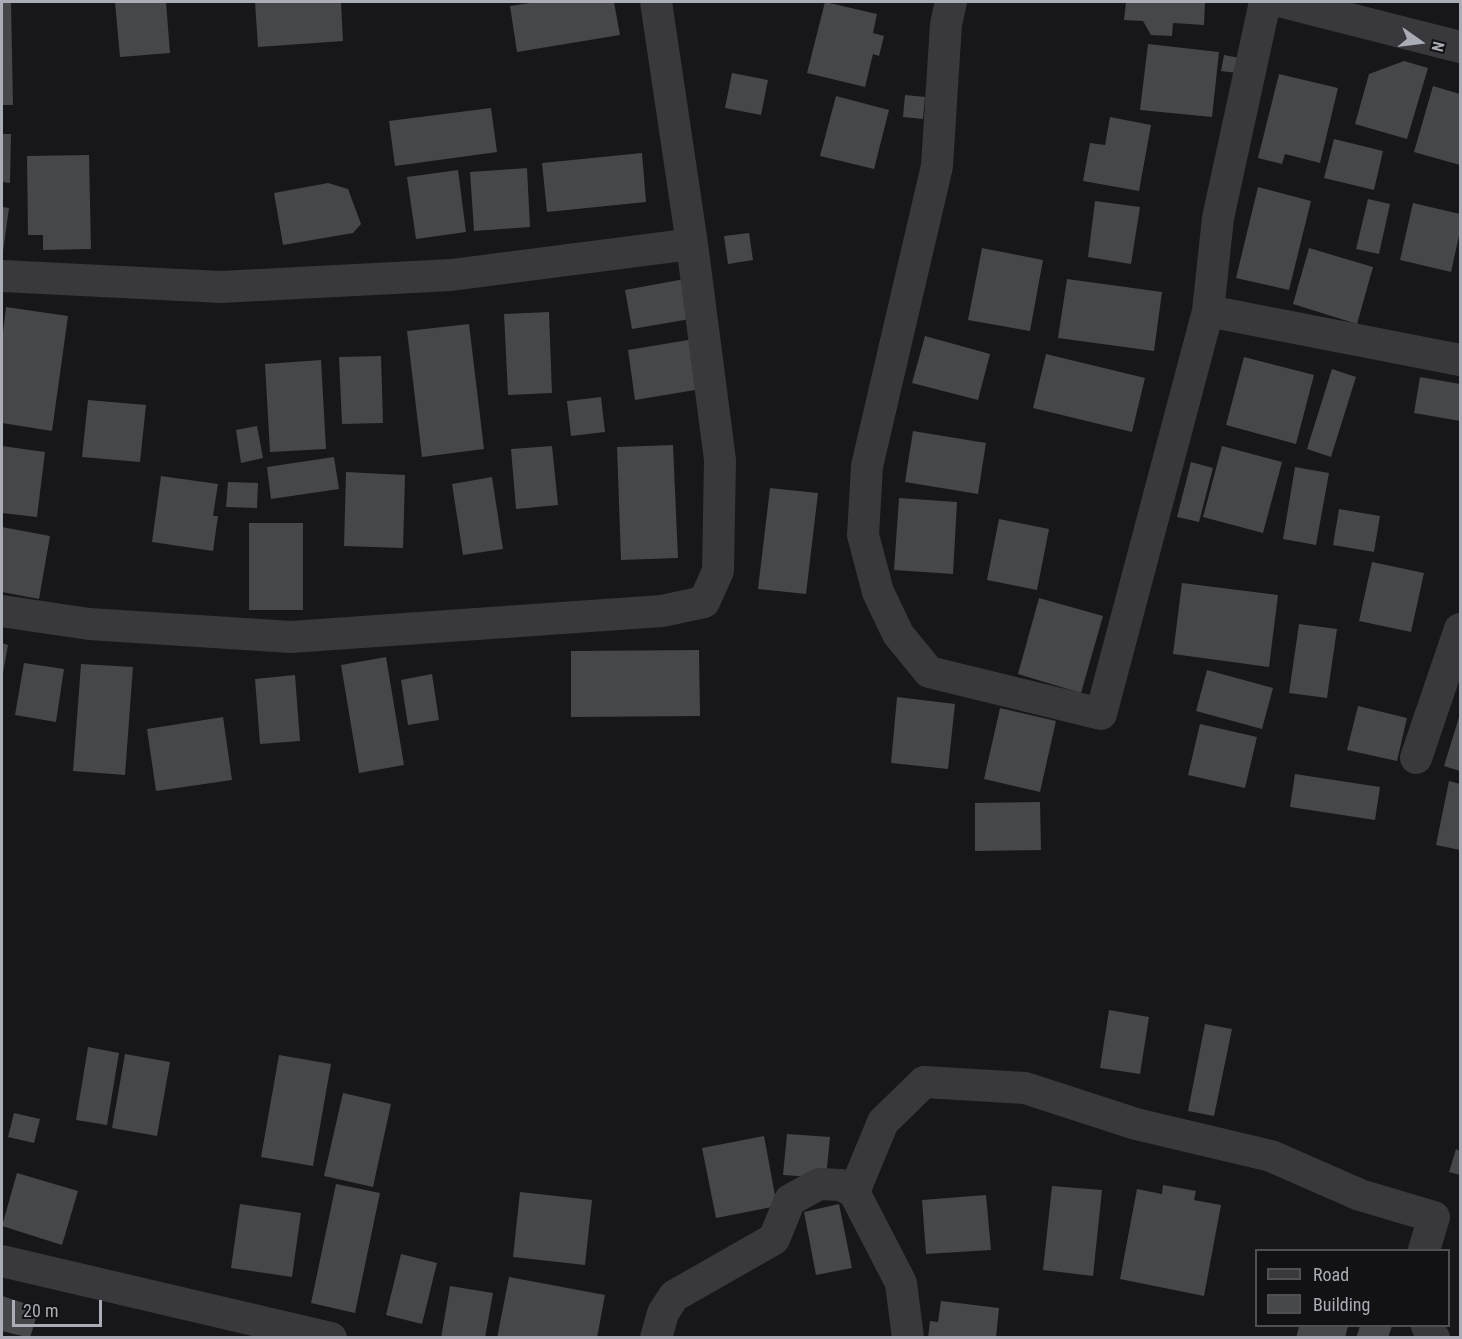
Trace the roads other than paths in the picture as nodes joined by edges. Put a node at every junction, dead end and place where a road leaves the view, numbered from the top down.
1 (656, 2) edge
2 (951, 2) edge
3 (1265, 2) edge
4 (1283, 2) edge
5 (1461, 47) edge
6 (692, 244) junction
7 (2, 276) edge
8 (1208, 311) junction
9 (1461, 360) edge
10 (2, 611) edge
11 (1461, 629) edge
12 (1416, 759) dead end
13 (854, 1192) junction
14 (1425, 1249) edge
15 (2, 1261) edge
16 (322, 1337) edge
17 (656, 1338) edge
18 (908, 1338) edge

1 - 6 street
2 - 8 street
3 - 8 street
4 - 5 street
6 - 7 street
6 - 10 street
8 - 9 street
11 - 12 street
13 - 14 street
13 - 17 street
13 - 18 street
15 - 16 street

